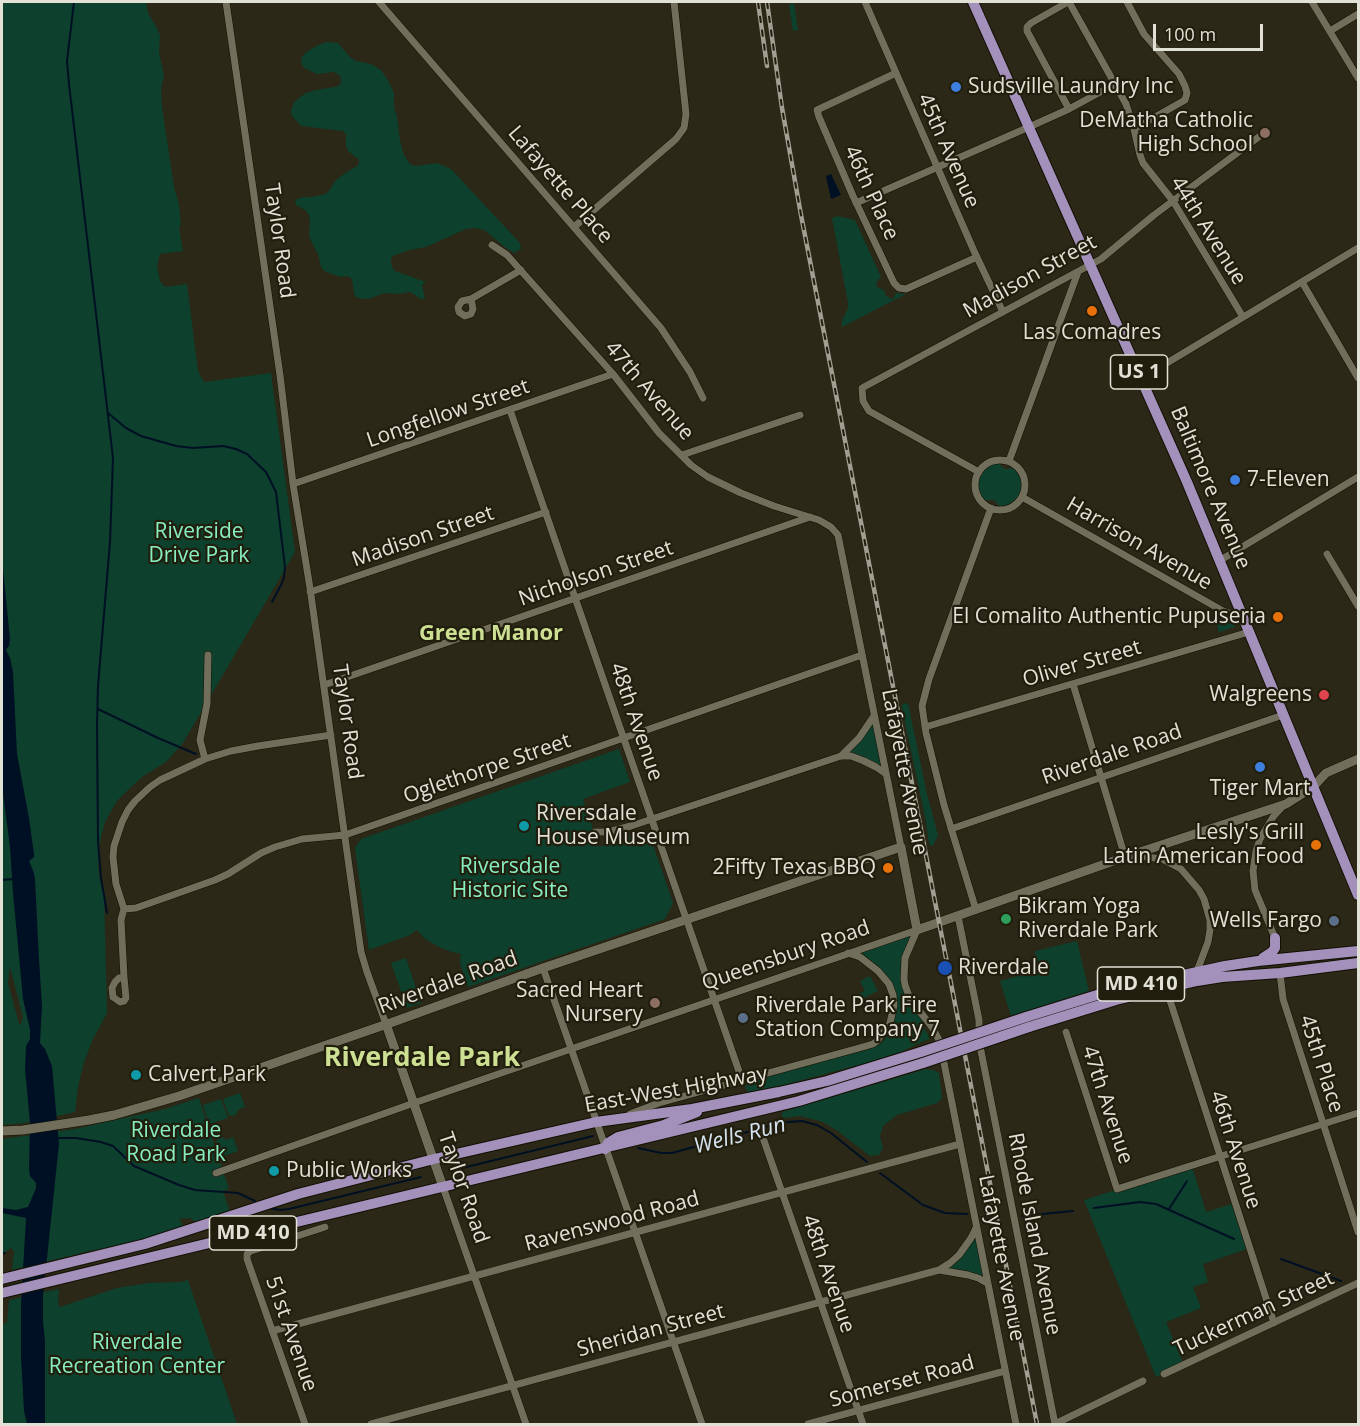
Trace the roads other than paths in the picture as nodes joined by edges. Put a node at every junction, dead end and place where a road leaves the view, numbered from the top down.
1 (226, 2) edge
2 (380, 2) edge
3 (674, 2) edge
4 (865, 2) edge
5 (973, 2) edge
6 (1069, 2) edge
7 (1127, 2) edge
8 (1312, 2) edge
9 (1359, 14) edge
10 (1330, 31) junction
11 (896, 73) junction
12 (1359, 78) edge
13 (1114, 84) junction
14 (1069, 109) junction
15 (1029, 127) junction
16 (1134, 129) junction
17 (1260, 136) dead end
18 (937, 167) junction
19 (1173, 201) junction
20 (856, 203) junction
21 (574, 226) junction
22 (492, 245) dead end
23 (1359, 248) edge
24 (977, 257) junction
25 (1091, 265) junction
26 (521, 270) junction
27 (1078, 272) junction
28 (1302, 282) junction
29 (471, 299) dead end
30 (1003, 312) junction
31 (1243, 317) junction
32 (613, 375) junction
33 (1142, 378) junction
34 (1359, 378) edge
35 (703, 398) dead end
36 (510, 410) junction
37 (800, 414) dead end
38 (682, 455) junction
39 (1009, 461) junction
40 (979, 472) junction
41 (1359, 477) edge
42 (293, 484) junction
43 (1022, 497) junction
44 (991, 508) junction
45 (546, 512) junction
46 (810, 517) junction
47 (1327, 554) dead end
48 (1219, 561) junction
49 (310, 592) junction
50 (576, 598) junction
51 (1359, 606) edge
52 (1242, 614) junction
53 (1249, 632) junction
54 (208, 655) dead end
55 (862, 655) junction
56 (1073, 684) junction
57 (324, 685) junction
58 (1283, 715) junction
59 (874, 716) junction
60 (925, 727) junction
61 (331, 735) junction
62 (624, 739) junction
63 (841, 756) junction
64 (205, 759) junction
65 (1359, 759) edge
66 (886, 774) junction
67 (1101, 778) junction
68 (1313, 787) junction
69 (1286, 804) junction
70 (652, 819) junction
71 (951, 829) junction
72 (595, 832) dead end
73 (345, 835) junction
74 (901, 847) junction
75 (1125, 857) junction
76 (1359, 896) edge
77 (124, 909) junction
78 (976, 910) junction
79 (958, 916) junction
80 (687, 920) junction
81 (917, 930) junction
82 (1275, 938) junction
83 (1359, 942) edge
84 (1359, 951) edge
85 (1339, 952) junction
86 (848, 953) junction
87 (1297, 957) junction
88 (1258, 961) junction
89 (1359, 963) edge
90 (543, 969) junction
91 (1197, 971) junction
92 (1280, 973) junction
93 (124, 977) dead end
94 (1166, 988) junction
95 (907, 991) junction
96 (893, 995) junction
97 (714, 999) junction
98 (1028, 1022) junction
99 (386, 1024) junction
100 (979, 1027) dead end
101 (1066, 1032) dead end
102 (939, 1040) dead end
103 (570, 1049) junction
104 (981, 1051) dead end
105 (922, 1057) junction
106 (944, 1063) dead end
107 (742, 1080) junction
108 (414, 1103) junction
109 (723, 1103) junction
110 (1359, 1113) edge
111 (619, 1119) junction
112 (596, 1122) junction
113 (1324, 1124) junction
114 (2, 1131) edge
115 (762, 1135) dead end
116 (960, 1144) junction
117 (605, 1149) junction
118 (1220, 1157) junction
119 (434, 1159) junction
120 (216, 1173) dead end
121 (443, 1187) junction
122 (782, 1192) junction
123 (324, 1227) dead end
124 (976, 1228) junction
125 (1359, 1232) edge
126 (635, 1233) junction
127 (939, 1270) junction
128 (474, 1276) junction
129 (3, 1278) edge
130 (987, 1283) junction
131 (1359, 1283) edge
132 (4, 1292) edge
133 (820, 1302) junction
134 (1274, 1323) junction
135 (272, 1331) junction
136 (673, 1342) junction
137 (1005, 1371) junction
138 (1164, 1374) dead end
139 (1143, 1381) dead end
140 (513, 1386) junction
141 (858, 1411) junction
142 (1055, 1424) edge
143 (305, 1425) edge
144 (371, 1425) edge
145 (526, 1425) edge
146 (702, 1425) edge
147 (808, 1425) edge
148 (862, 1425) edge
149 (1016, 1425) edge

1 - 42 street, Taylor Road
2 - 21 street, Lafayette Place
3 - 21 street
4 - 11 street, 45th Avenue
5 - 15 main road, Baltimore Avenue / US 1
6 - 13 street, 44th Avenue
6 - 14 street
7 - 16 street
8 - 10 street
9 - 10 street
10 - 12 street
11 - 18 street, 45th Avenue
11 - 20 street, 46th Place
13 - 14 street
13 - 16 street, 44th Avenue
14 - 15 street
15 - 18 street
15 - 25 main road, Baltimore Avenue / US 1
16 - 19 street, 44th Avenue
17 - 19 street, Madison Street
18 - 20 street
18 - 24 street, 45th Avenue
19 - 25 street, Madison Street
19 - 31 street, 44th Avenue
20 - 24 street, 46th Place
21 - 35 street, Lafayette Place
22 - 26 street, 47th Avenue
23 - 28 street
24 - 30 street, 45th Avenue
25 - 27 street, Madison Street
25 - 33 main road, Baltimore Avenue / US 1
26 - 29 street
26 - 32 street, 47th Avenue
27 - 30 street, Madison Street
27 - 39 street
28 - 31 street
28 - 34 street
30 - 40 street, Madison Street
31 - 33 street
32 - 36 street, Longfellow Street
32 - 38 street, 47th Avenue
33 - 48 main road, Baltimore Avenue / US 1
36 - 42 street, Longfellow Street
36 - 45 street, 48th Avenue
37 - 38 street
38 - 46 street, 47th Avenue
39 - 40 street
39 - 43 street
40 - 44 street
41 - 48 street
42 - 49 street, Taylor Road
43 - 44 street
43 - 52 street, Harrison Avenue
44 - 60 street
45 - 49 street, Madison Street
45 - 50 street, 48th Avenue
46 - 50 street, Nicholson Street
46 - 55 street, Lafayette Avenue
47 - 51 street
48 - 52 main road, Baltimore Avenue / US 1
49 - 57 street, Taylor Road
50 - 57 street, Nicholson Street
50 - 62 street, 48th Avenue
52 - 53 main road, Baltimore Avenue / US 1
53 - 56 street, Oliver Street
53 - 58 main road, Baltimore Avenue / US 1
54 - 64 street
55 - 59 street, Lafayette Avenue
55 - 62 street, Oglethorpe Street
56 - 60 street, Oliver Street
56 - 67 street
57 - 61 street, Taylor Road
58 - 67 street, Riverdale Road
58 - 68 main road, Baltimore Avenue / US 1
59 - 63 street
59 - 66 street, Lafayette Avenue
60 - 71 street
61 - 64 street
61 - 73 street, Taylor Road
62 - 70 street, 48th Avenue
62 - 73 street, Oglethorpe Street
63 - 66 street
63 - 70 street
64 - 77 street
65 - 68 street, Queensbury Road
66 - 74 street, Lafayette Avenue
67 - 71 street, Riverdale Road
67 - 75 street
68 - 69 street, Queensbury Road
68 - 76 main road, Baltimore Avenue / US 1
69 - 75 street, Queensbury Road
69 - 82 street
70 - 72 street
70 - 80 street, 48th Avenue
71 - 78 street
73 - 77 street, Oglethorpe Street
73 - 99 street, Taylor Road
74 - 80 street, Riverdale Road
74 - 81 street, Lafayette Avenue
75 - 78 street, Queensbury Road
75 - 91 street
77 - 93 street
78 - 79 street, Queensbury Road
79 - 81 street, Queensbury Road
79 - 100 street
80 - 90 street, Riverdale Road
80 - 97 street, 48th Avenue
81 - 86 street, Queensbury Road
81 - 95 street
82 - 87 main road
82 - 88 main road
83 - 85 main road
84 - 85 main road, East-West Highway / MD 410
85 - 87 main road, East-West Highway / MD 410
86 - 96 street
86 - 97 street, Queensbury Road
87 - 88 main road, East-West Highway / MD 410
88 - 91 main road, East-West Highway / MD 410
89 - 92 main road, East-West Highway / MD 410
90 - 99 street, Riverdale Road
90 - 103 street
91 - 98 main road, East-West Highway / MD 410
92 - 94 main road, East-West Highway / MD 410
92 - 113 street, 45th Place
94 - 98 main road, East-West Highway / MD 410
94 - 118 street, 46th Avenue
95 - 96 street
95 - 102 street
96 - 107 street
97 - 103 street, Queensbury Road
97 - 107 street, 48th Avenue
98 - 105 main road, East-West Highway / MD 410, bridge
99 - 108 street, Taylor Road
99 - 114 street, Riverdale Road
101 - 118 street, 47th Avenue
103 - 108 street, Queensbury Road
103 - 112 street
104 - 142 street, Rhode Island Avenue
105 - 109 main road, East-West Highway / MD 410
105 - 117 main road, East-West Highway / MD 410
106 - 116 street, Lafayette Avenue
107 - 111 street
108 - 119 street, Taylor Road
108 - 120 street, Queensbury Road
109 - 111 main road, East-West Highway / MD 410
109 - 117 main road
110 - 113 street
111 - 112 main road, East-West Highway / MD 410
112 - 117 street
112 - 119 main road, East-West Highway / MD 410
113 - 118 street
113 - 125 street, 45th Place
115 - 122 street, 48th Avenue
116 - 122 street, Ravenswood Road
116 - 124 street, Lafayette Avenue
117 - 121 main road, East-West Highway / MD 410
117 - 126 street
118 - 134 street, 46th Avenue
119 - 121 street, Taylor Road
119 - 129 main road, East-West Highway / MD 410
121 - 128 street, Taylor Road
121 - 132 main road, East-West Highway / MD 410
122 - 126 street, Ravenswood Road
122 - 133 street, 48th Avenue
123 - 135 street, 51st Avenue
124 - 127 street, Sheridan Street
124 - 130 street, Lafayette Avenue
126 - 128 street, Ravenswood Road
126 - 136 street
127 - 130 street, Sheridan Street
127 - 133 street, Sheridan Street
128 - 135 street, Ravenswood Road
128 - 140 street, Taylor Road
130 - 137 street, Lafayette Avenue
131 - 134 street, Tuckerman Street
133 - 136 street, Sheridan Street
133 - 141 street, 48th Avenue
134 - 138 street, Tuckerman Street
135 - 143 street, 51st Avenue
136 - 140 street, Sheridan Street
136 - 146 street
137 - 141 street, Somerset Road
137 - 149 street, Lafayette Avenue
139 - 142 street
140 - 144 street, Sheridan Street
140 - 145 street, Taylor Road
141 - 147 street, Somerset Road
141 - 148 street, 48th Avenue

